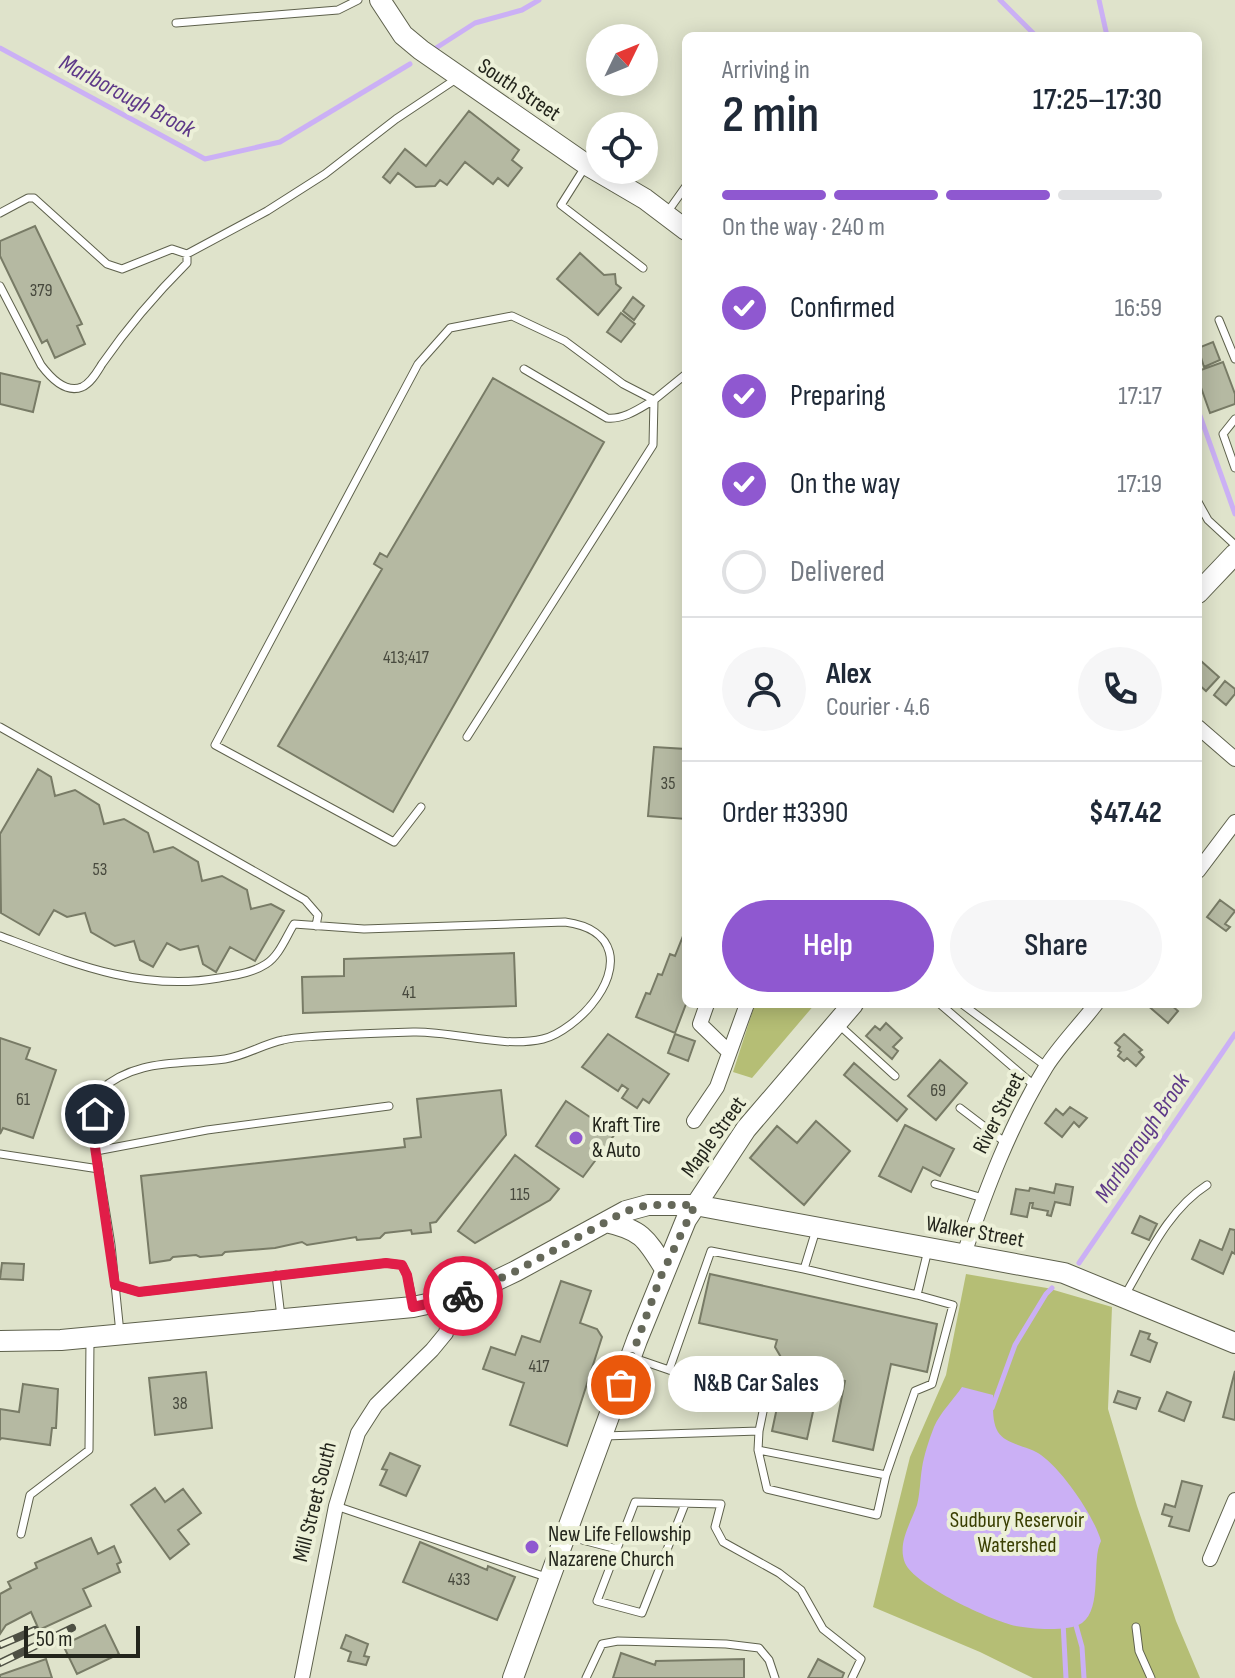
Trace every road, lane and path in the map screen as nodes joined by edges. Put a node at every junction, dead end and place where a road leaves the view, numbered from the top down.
1 (358, 0) edge
2 (380, 0) edge
3 (176, 23) dead end
4 (458, 78) junction
5 (586, 164) edge
6 (586, 167) edge
7 (619, 184) edge
8 (682, 192) edge
9 (0, 213) edge
10 (666, 214) junction
11 (682, 227) edge
12 (187, 254) junction
13 (643, 268) dead end
14 (0, 286) edge
15 (1219, 320) dead end
16 (1235, 359) edge
17 (524, 369) dead end
18 (682, 377) edge
19 (654, 400) junction
20 (1235, 419) edge
21 (1235, 468) edge
22 (1202, 509) edge
23 (1235, 545) edge
24 (1235, 554) edge
25 (1202, 589) edge
26 (0, 727) edge
27 (1202, 735) edge
28 (467, 737) dead end
29 (1235, 759) edge
30 (421, 807) dead end
31 (1235, 822) edge
32 (1202, 866) edge
33 (316, 926) junction
34 (0, 936) edge
35 (706, 1008) edge
36 (746, 1008) edge
37 (849, 1008) edge
38 (945, 1008) edge
39 (967, 1008) edge
40 (1093, 1008) edge
41 (836, 1023) junction
42 (729, 1052) junction
43 (1047, 1067) junction
44 (895, 1076) dead end
45 (1036, 1087) junction
46 (389, 1106) dead end
47 (960, 1108) dead end
48 (694, 1121) dead end
49 (1006, 1143) junction
50 (96, 1151) junction
51 (0, 1154) edge
52 (99, 1169) junction
53 (935, 1184) dead end
54 (1207, 1185) dead end
55 (983, 1198) junction
56 (695, 1205) junction
57 (606, 1222) junction
58 (817, 1228) junction
59 (929, 1248) junction
60 (964, 1254) junction
61 (665, 1269) junction
62 (804, 1269) junction
63 (276, 1275) junction
64 (115, 1285) junction
65 (917, 1295) junction
66 (1124, 1296) junction
67 (454, 1298) junction
68 (413, 1307) junction
69 (281, 1319) junction
70 (120, 1335) junction
71 (90, 1338) junction
72 (0, 1341) edge
73 (1235, 1343) edge
74 (631, 1356) junction
75 (669, 1370) junction
76 (759, 1431) junction
77 (602, 1436) junction
78 (758, 1450) junction
79 (886, 1475) junction
80 (1235, 1500) edge
81 (685, 1504) junction
82 (336, 1506) junction
83 (21, 1534) dead end
84 (565, 1536) junction
85 (617, 1549) junction
86 (1210, 1559) dead end
87 (550, 1579) junction
88 (1136, 1627) dead end
89 (302, 1678) edge
90 (513, 1678) edge
91 (586, 1678) edge
92 (775, 1678) edge
93 (852, 1678) edge
94 (1151, 1678) edge

1 - 3 lane
2 - 4 main road, South Street
4 - 5 main road, South Street
4 - 12 lane
6 - 13 lane
7 - 10 main road, South Street
8 - 10 lane
9 - 12 lane
10 - 11 main road, South Street
12 - 14 lane
15 - 16 lane
17 - 19 lane
18 - 19 lane
19 - 28 lane
19 - 30 lane
20 - 21 lane
22 - 23 lane
24 - 25 main road
26 - 33 lane
27 - 29 street
31 - 32 street
33 - 34 lane
33 - 50 lane
35 - 42 street
36 - 42 street
37 - 41 main road, Maple Street
38 - 45 lane
39 - 43 lane
40 - 43 street, River Street
41 - 44 lane
41 - 56 main road, Maple Street
42 - 48 street
43 - 45 street, River Street
45 - 49 street, River Street
46 - 50 lane
47 - 49 lane
49 - 55 street, River Street
50 - 52 lane
51 - 52 lane
52 - 64 lane
53 - 55 lane
54 - 66 lane
55 - 60 street, River Street
56 - 57 main road
56 - 58 main road, Walker Street
56 - 61 main road, Maple Street
57 - 61 main road
57 - 67 main road
58 - 59 main road, Walker Street
58 - 62 lane
59 - 60 main road, Walker Street
59 - 65 lane
60 - 66 main road, Walker Street
61 - 74 main road, Maple Street
62 - 65 lane
62 - 75 lane
63 - 64 lane
63 - 68 lane
63 - 69 lane
64 - 70 lane
65 - 79 lane
66 - 73 main road, Walker Street
67 - 68 main road
67 - 82 street, Mill Street South
68 - 69 main road
69 - 70 main road
70 - 71 main road
71 - 72 main road
71 - 83 lane
74 - 75 lane
74 - 77 main road, Maple Street
75 - 76 lane
76 - 77 lane
76 - 78 lane
77 - 84 main road, Maple Street
78 - 79 lane
78 - 79 lane
80 - 86 street
81 - 85 lane
81 - 85 lane
81 - 93 lane
82 - 87 lane
82 - 89 street, Mill Street South
84 - 85 lane
84 - 87 main road, Maple Street
87 - 90 main road, Maple Street
88 - 94 lane
91 - 92 lane

